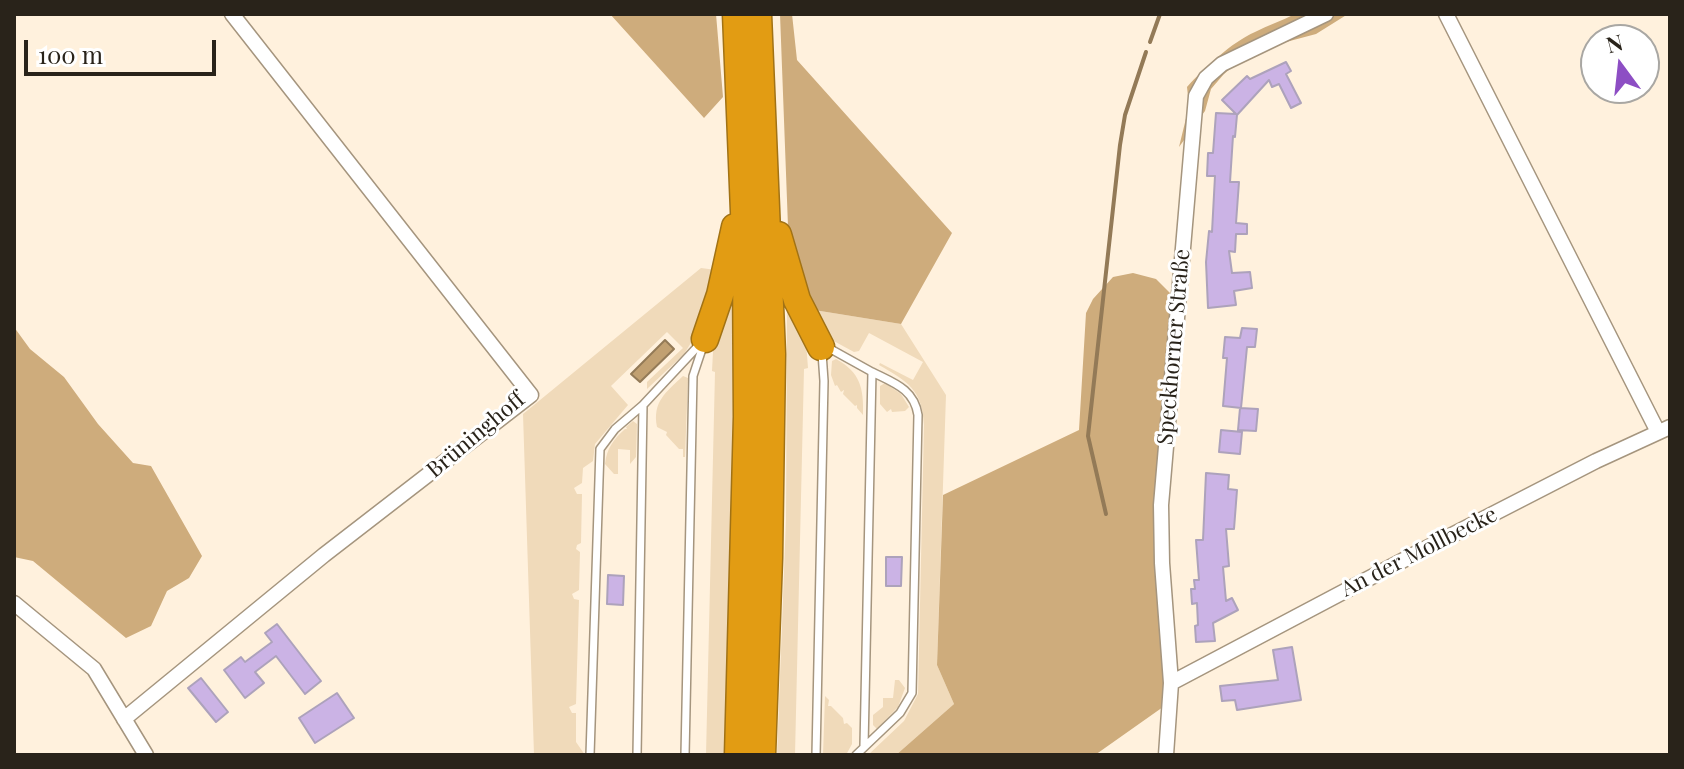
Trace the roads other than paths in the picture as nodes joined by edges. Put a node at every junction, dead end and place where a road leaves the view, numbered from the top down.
1 (232, 14) edge
2 (736, 14) edge
3 (758, 14) edge
4 (1326, 14) edge
5 (1446, 14) edge
6 (743, 180) junction
7 (766, 196) junction
8 (705, 339) junction
9 (821, 347) junction
10 (872, 372) junction
11 (643, 405) junction
12 (1664, 429) edge
13 (14, 603) edge
14 (1171, 683) junction
15 (124, 719) junction
16 (864, 746) junction
17 (146, 755) edge
18 (590, 755) edge
19 (637, 755) edge
20 (685, 755) edge
21 (738, 755) edge
22 (762, 755) edge
23 (816, 755) edge
24 (856, 755) edge
25 (1166, 755) edge

1 - 15 street, Brüninghoff
2 - 6 highway
3 - 7 highway
4 - 14 street, Speckhorner Straße
5 - 12 street
6 - 8 highway
6 - 21 highway
7 - 9 highway
7 - 22 highway
8 - 11 lane
8 - 20 lane
9 - 10 lane
9 - 23 lane
10 - 16 lane
10 - 16 lane
11 - 18 lane
11 - 19 lane
12 - 14 street, An der Mollbecke
13 - 15 street
14 - 25 street, Speckhorner Straße
15 - 17 street
16 - 24 lane

